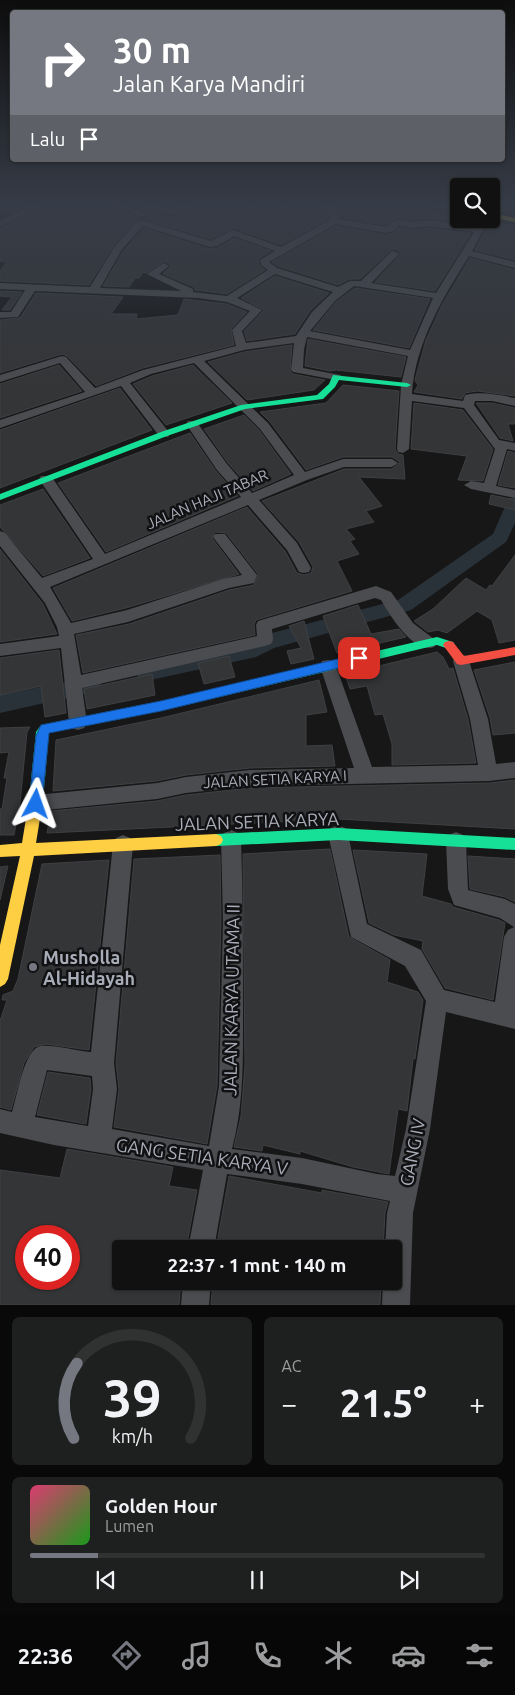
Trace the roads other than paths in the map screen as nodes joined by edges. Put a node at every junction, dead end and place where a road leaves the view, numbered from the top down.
1 (108, 265) edge
2 (267, 265) edge
3 (383, 265) edge
4 (458, 265) edge
5 (164, 266) dead end
6 (274, 270) junction
7 (364, 284) junction
8 (0, 286) edge
9 (32, 287) junction
10 (93, 291) junction
11 (340, 291) junction
12 (198, 295) junction
13 (438, 296) junction
14 (228, 298) junction
15 (0, 315) edge
16 (302, 336) junction
17 (244, 346) junction
18 (414, 354) junction
19 (62, 359) joint
20 (196, 359) junction
21 (336, 377) junction
22 (0, 379) edge
23 (122, 381) junction
24 (407, 391) junction
25 (93, 393) junction
26 (515, 402) edge
27 (468, 406) junction
28 (244, 407) junction
29 (0, 424) edge
30 (192, 424) junction
31 (164, 434) junction
32 (500, 444) junction
33 (515, 447) edge
34 (403, 449) dead end
35 (392, 463) dead end
36 (302, 477) junction
37 (46, 479) junction
38 (470, 485) dead end
39 (492, 489) junction
40 (515, 494) edge
41 (0, 497) edge
42 (249, 499) junction
43 (0, 536) edge
44 (220, 537) dead end
45 (4, 551) edge
46 (102, 561) junction
47 (304, 568) dead end
48 (40, 585) junction
49 (67, 636) junction
50 (428, 643) junction
51 (0, 650) edge
52 (515, 651) edge
53 (461, 661) junction
54 (328, 666) junction
55 (72, 685) junction
56 (78, 723) junction
57 (515, 770) edge
58 (489, 773) junction
59 (365, 774) junction
60 (36, 804) junction
61 (338, 834) junction
62 (231, 839) junction
63 (456, 841) junction
64 (123, 844) junction
65 (515, 844) edge
66 (28, 850) junction
67 (0, 851) edge
68 (515, 917) edge
69 (515, 936) edge
70 (1, 967) edge
71 (437, 999) junction
72 (509, 1016) edge
73 (102, 1063) junction
74 (10, 1123) edge
75 (98, 1140) junction
76 (217, 1160) junction
77 (405, 1190) junction
78 (202, 1240) edge
79 (196, 1290) edge
80 (195, 1305) edge
81 (396, 1305) edge

1 - 10 street
2 - 6 street
3 - 7 street
4 - 13 street
5 - 12 street
6 - 11 street
6 - 14 street
7 - 11 street
7 - 13 street
8 - 9 street
9 - 10 street
9 - 15 street
10 - 12 street
11 - 16 street
12 - 14 street
13 - 18 street
14 - 17 street
16 - 17 street
16 - 18 street
16 - 21 street
17 - 20 street
18 - 24 street
19 - 22 street
19 - 25 street
20 - 23 street
20 - 28 street
21 - 24 street
21 - 28 street
23 - 25 street
23 - 31 street
24 - 27 street
24 - 34 street
25 - 29 street
26 - 27 street
27 - 32 street
28 - 30 street
28 - 36 street
30 - 31 street
30 - 42 street
31 - 37 street
32 - 33 street
32 - 39 street
35 - 36 street, JALAN HAJI TABAR
36 - 42 street, JALAN HAJI TABAR
37 - 41 street
37 - 46 street
38 - 39 street
39 - 40 street
42 - 46 street, JALAN HAJI TABAR
42 - 47 street
43 - 45 street
44 - 49 street
45 - 48 street
46 - 48 street, JALAN HAJI TABAR
48 - 49 street
49 - 51 street
49 - 55 street
50 - 53 street
50 - 54 street
50 - 55 street
52 - 53 street
53 - 58 street
54 - 56 street
54 - 59 street
55 - 56 street
56 - 60 street
57 - 58 street, JALAN SETIA KARYA I
58 - 59 street, JALAN SETIA KARYA I
59 - 60 street, JALAN SETIA KARYA I
60 - 66 street
61 - 62 street, JALAN SETIA KARYA
61 - 63 street, JALAN SETIA KARYA
61 - 71 street
62 - 64 street, JALAN SETIA KARYA
62 - 76 street, JALAN KARYA UTAMA II
63 - 65 street, JALAN SETIA KARYA
63 - 68 street
64 - 66 street, JALAN SETIA KARYA
64 - 73 street
66 - 67 street, JALAN SETIA KARYA
66 - 70 street
69 - 72 street
71 - 72 street
71 - 77 street, GANG IV
73 - 74 street
73 - 75 street
74 - 75 street, GANG SETIA KARYA V
75 - 76 street, GANG SETIA KARYA V
76 - 77 street, GANG SETIA KARYA V
76 - 78 street, JALAN KARYA UTAMA II
77 - 81 street, GANG IV
79 - 80 street

